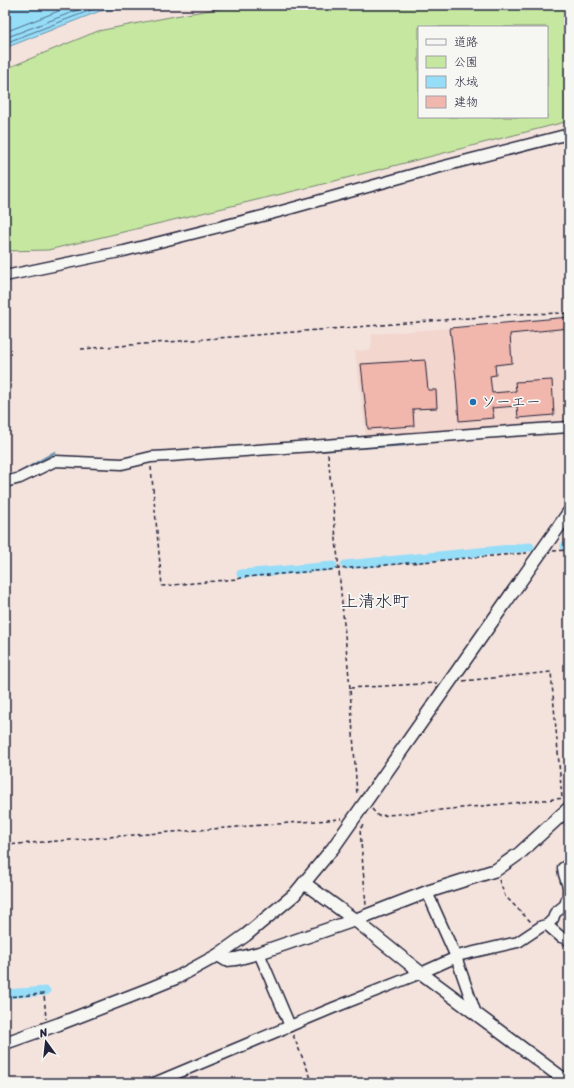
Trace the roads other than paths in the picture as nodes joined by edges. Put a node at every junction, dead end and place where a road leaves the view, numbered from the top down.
1 (569, 134) edge
2 (5, 276) edge
3 (569, 427) edge
4 (5, 482) edge
5 (569, 512) edge
6 (566, 803) edge
7 (569, 864) edge
8 (304, 883) junction
9 (427, 892) junction
10 (355, 920) junction
11 (547, 924) junction
12 (569, 940) edge
13 (259, 953) junction
14 (218, 955) junction
15 (456, 957) junction
16 (421, 973) junction
17 (476, 1014) junction
18 (290, 1026) junction
19 (5, 1043) edge
20 (154, 1083) edge
21 (569, 1083) edge

1 - 2 street
3 - 4 street
5 - 8 street
6 - 9 street
7 - 11 street
8 - 10 street
8 - 14 street
9 - 10 street
9 - 15 street
10 - 13 street
10 - 16 street
11 - 12 street
11 - 15 street
13 - 14 street
13 - 18 street
14 - 19 street
15 - 16 street
15 - 17 street
16 - 17 street
16 - 18 street
17 - 21 street
18 - 20 street

